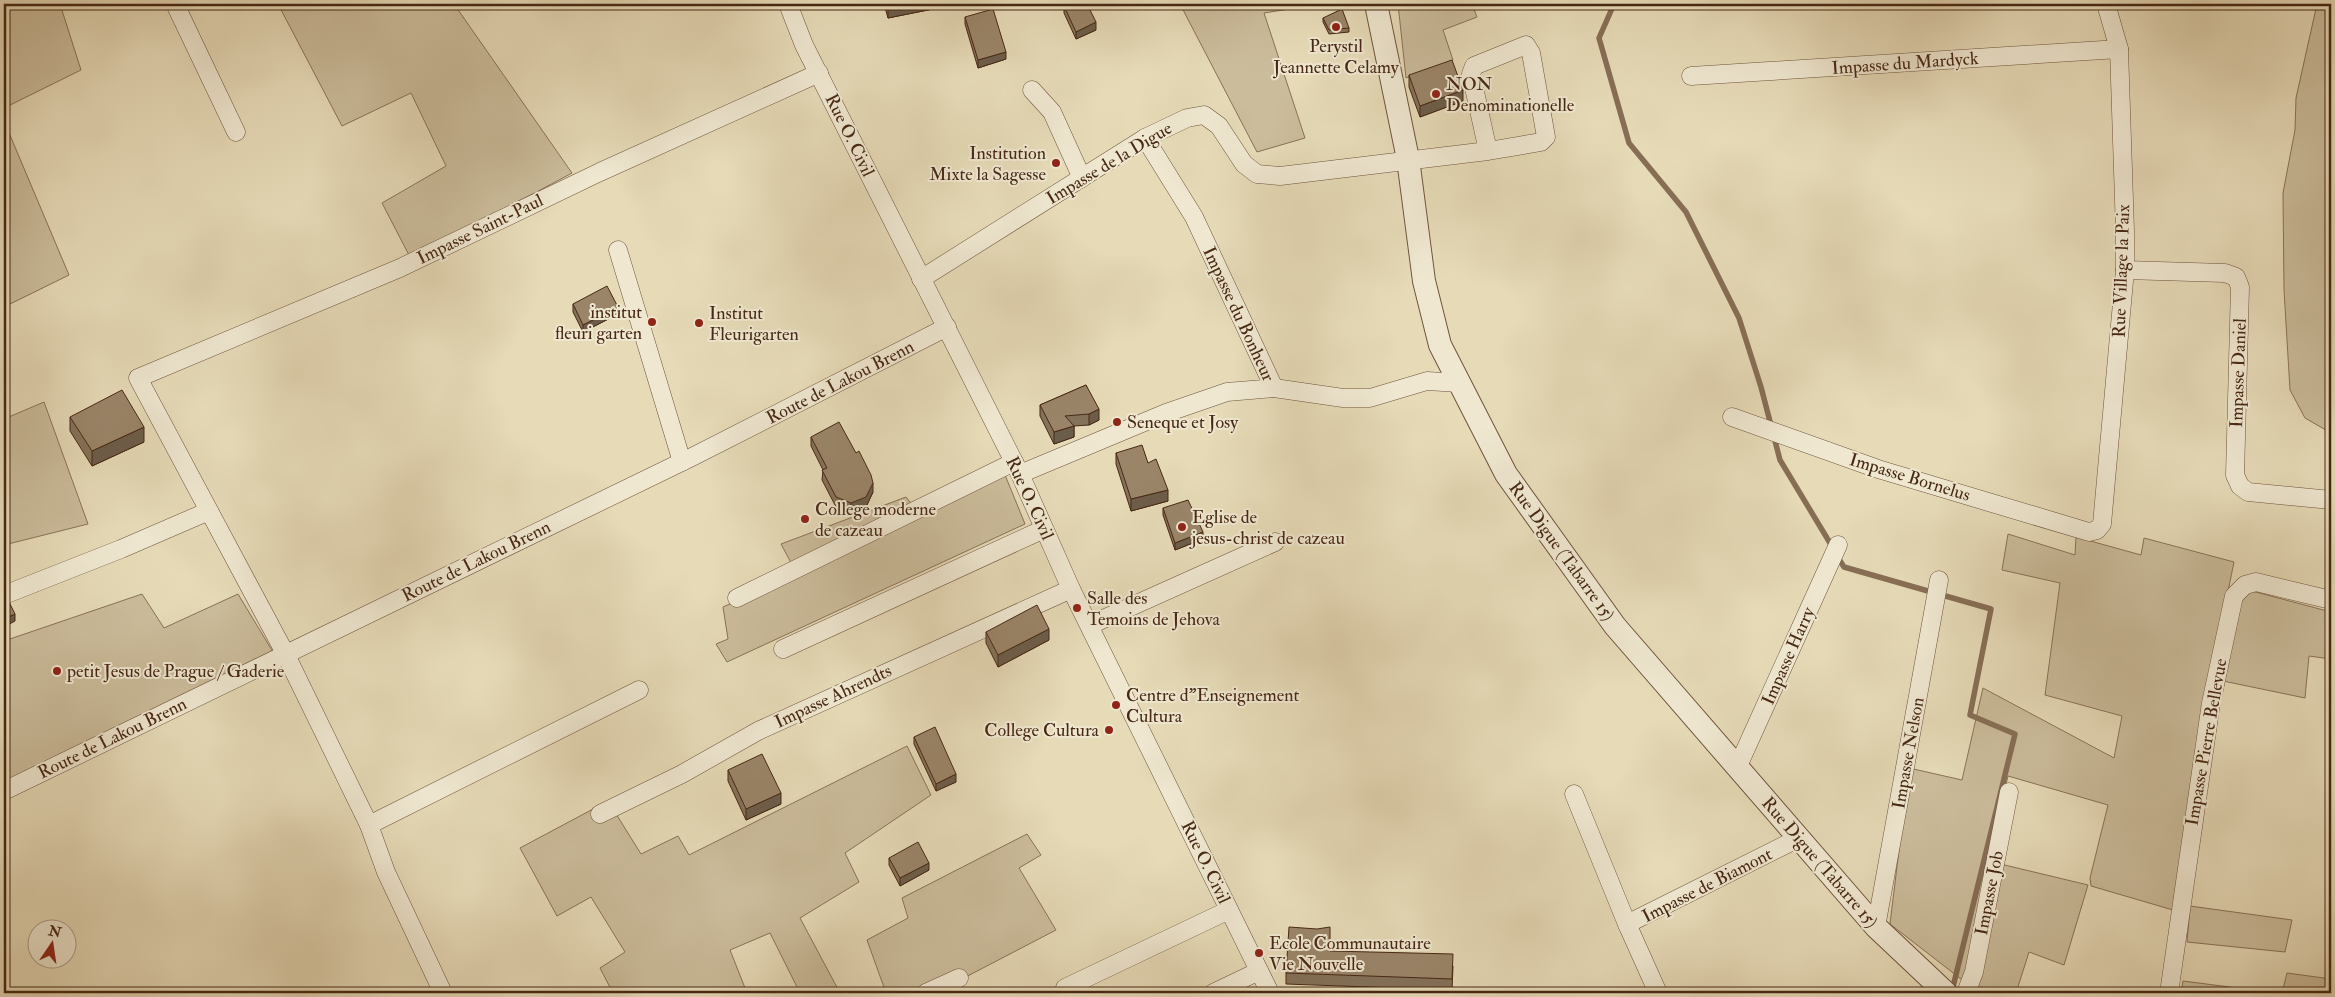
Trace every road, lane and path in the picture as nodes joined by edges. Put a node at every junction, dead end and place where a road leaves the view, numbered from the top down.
1 (175, 4) edge
2 (788, 4) edge
3 (1376, 4) edge
4 (2106, 4) edge
5 (2119, 49) junction
6 (819, 73) junction
7 (1692, 76) dead end
8 (1032, 90) dead end
9 (236, 132) dead end
10 (1145, 138) junction
11 (1488, 151) junction
12 (1408, 159) junction
13 (1082, 178) junction
14 (618, 250) dead end
15 (2125, 270) junction
16 (921, 279) junction
17 (947, 327) junction
18 (1460, 383) junction
19 (1274, 388) junction
20 (1732, 418) dead end
21 (682, 462) junction
22 (1017, 468) junction
23 (2331, 500) edge
24 (209, 511) junction
25 (1044, 529) junction
26 (2089, 532) joint
27 (1275, 542) dead end
28 (1838, 545) dead end
29 (1939, 580) dead end
30 (1071, 589) junction
31 (4, 595) edge
32 (737, 598) dead end
33 (2331, 600) edge
34 (1090, 624) junction
35 (783, 649) dead end
36 (285, 654) junction
37 (639, 690) dead end
38 (1738, 766) junction
39 (4, 791) edge
40 (2009, 792) dead end
41 (1574, 794) dead end
42 (600, 814) dead end
43 (369, 825) junction
44 (1799, 838) junction
45 (1229, 910) junction
46 (1627, 924) junction
47 (1876, 928) junction
48 (1259, 971) junction
49 (959, 978) dead end
50 (1065, 988) dead end
51 (443, 993) edge
52 (926, 993) edge
53 (1213, 993) edge
54 (1270, 993) edge
55 (1658, 993) edge
56 (1952, 993) edge
57 (2169, 993) edge

1 - 9 street
2 - 6 street, Rue O. Civil
3 - 12 street, Rue Digue (Tabarre 15)
4 - 5 street, Rue Village la Paix
5 - 7 street, Impasse du Mardyck
5 - 15 street, Rue Village la Paix
6 - 16 street, Rue O. Civil
6 - 24 street, Impasse Saint-Paul
8 - 13 street
10 - 12 street, Impasse de la Digue
10 - 13 street, Impasse de la Digue
10 - 19 street, Impasse du Bonheur
11 - 11 street
11 - 12 street
12 - 18 street, Rue Digue (Tabarre 15)
13 - 16 street, Impasse de la Digue
14 - 21 street
15 - 23 street, Impasse Daniel
15 - 26 street, Rue Village la Paix
16 - 17 street, Rue O. Civil
17 - 21 street, Route de Lakou Brenn
17 - 22 street, Rue O. Civil
18 - 19 street
18 - 38 street, Rue Digue (Tabarre 15)
19 - 22 street, Impasse du Bonheur
20 - 26 street, Impasse Bornelus
21 - 36 street, Route de Lakou Brenn
22 - 25 street, Rue O. Civil
22 - 32 street, Impasse du Bonheur
24 - 31 street
24 - 36 street
25 - 30 street, Rue O. Civil
25 - 35 street
27 - 34 street
28 - 38 street, Impasse Harry
29 - 47 street, Impasse Nelson
30 - 34 street, Rue O. Civil
30 - 42 street, Impasse Ahrendts
33 - 57 street, Impasse Pierre Bellevue
34 - 45 street, Rue O. Civil
36 - 39 street, Route de Lakou Brenn
36 - 43 street
37 - 43 street
38 - 44 street, Rue Digue (Tabarre 15)
40 - 56 street, Impasse Job
41 - 46 street
43 - 51 street
44 - 46 street, Impasse de Biamont
44 - 47 street, Rue Digue (Tabarre 15)
45 - 48 street, Rue O. Civil
45 - 50 street
46 - 55 street, Impasse de Biamont
47 - 56 street, Rue Digue (Tabarre 15)
48 - 53 street
48 - 54 street, Rue O. Civil
49 - 52 street

